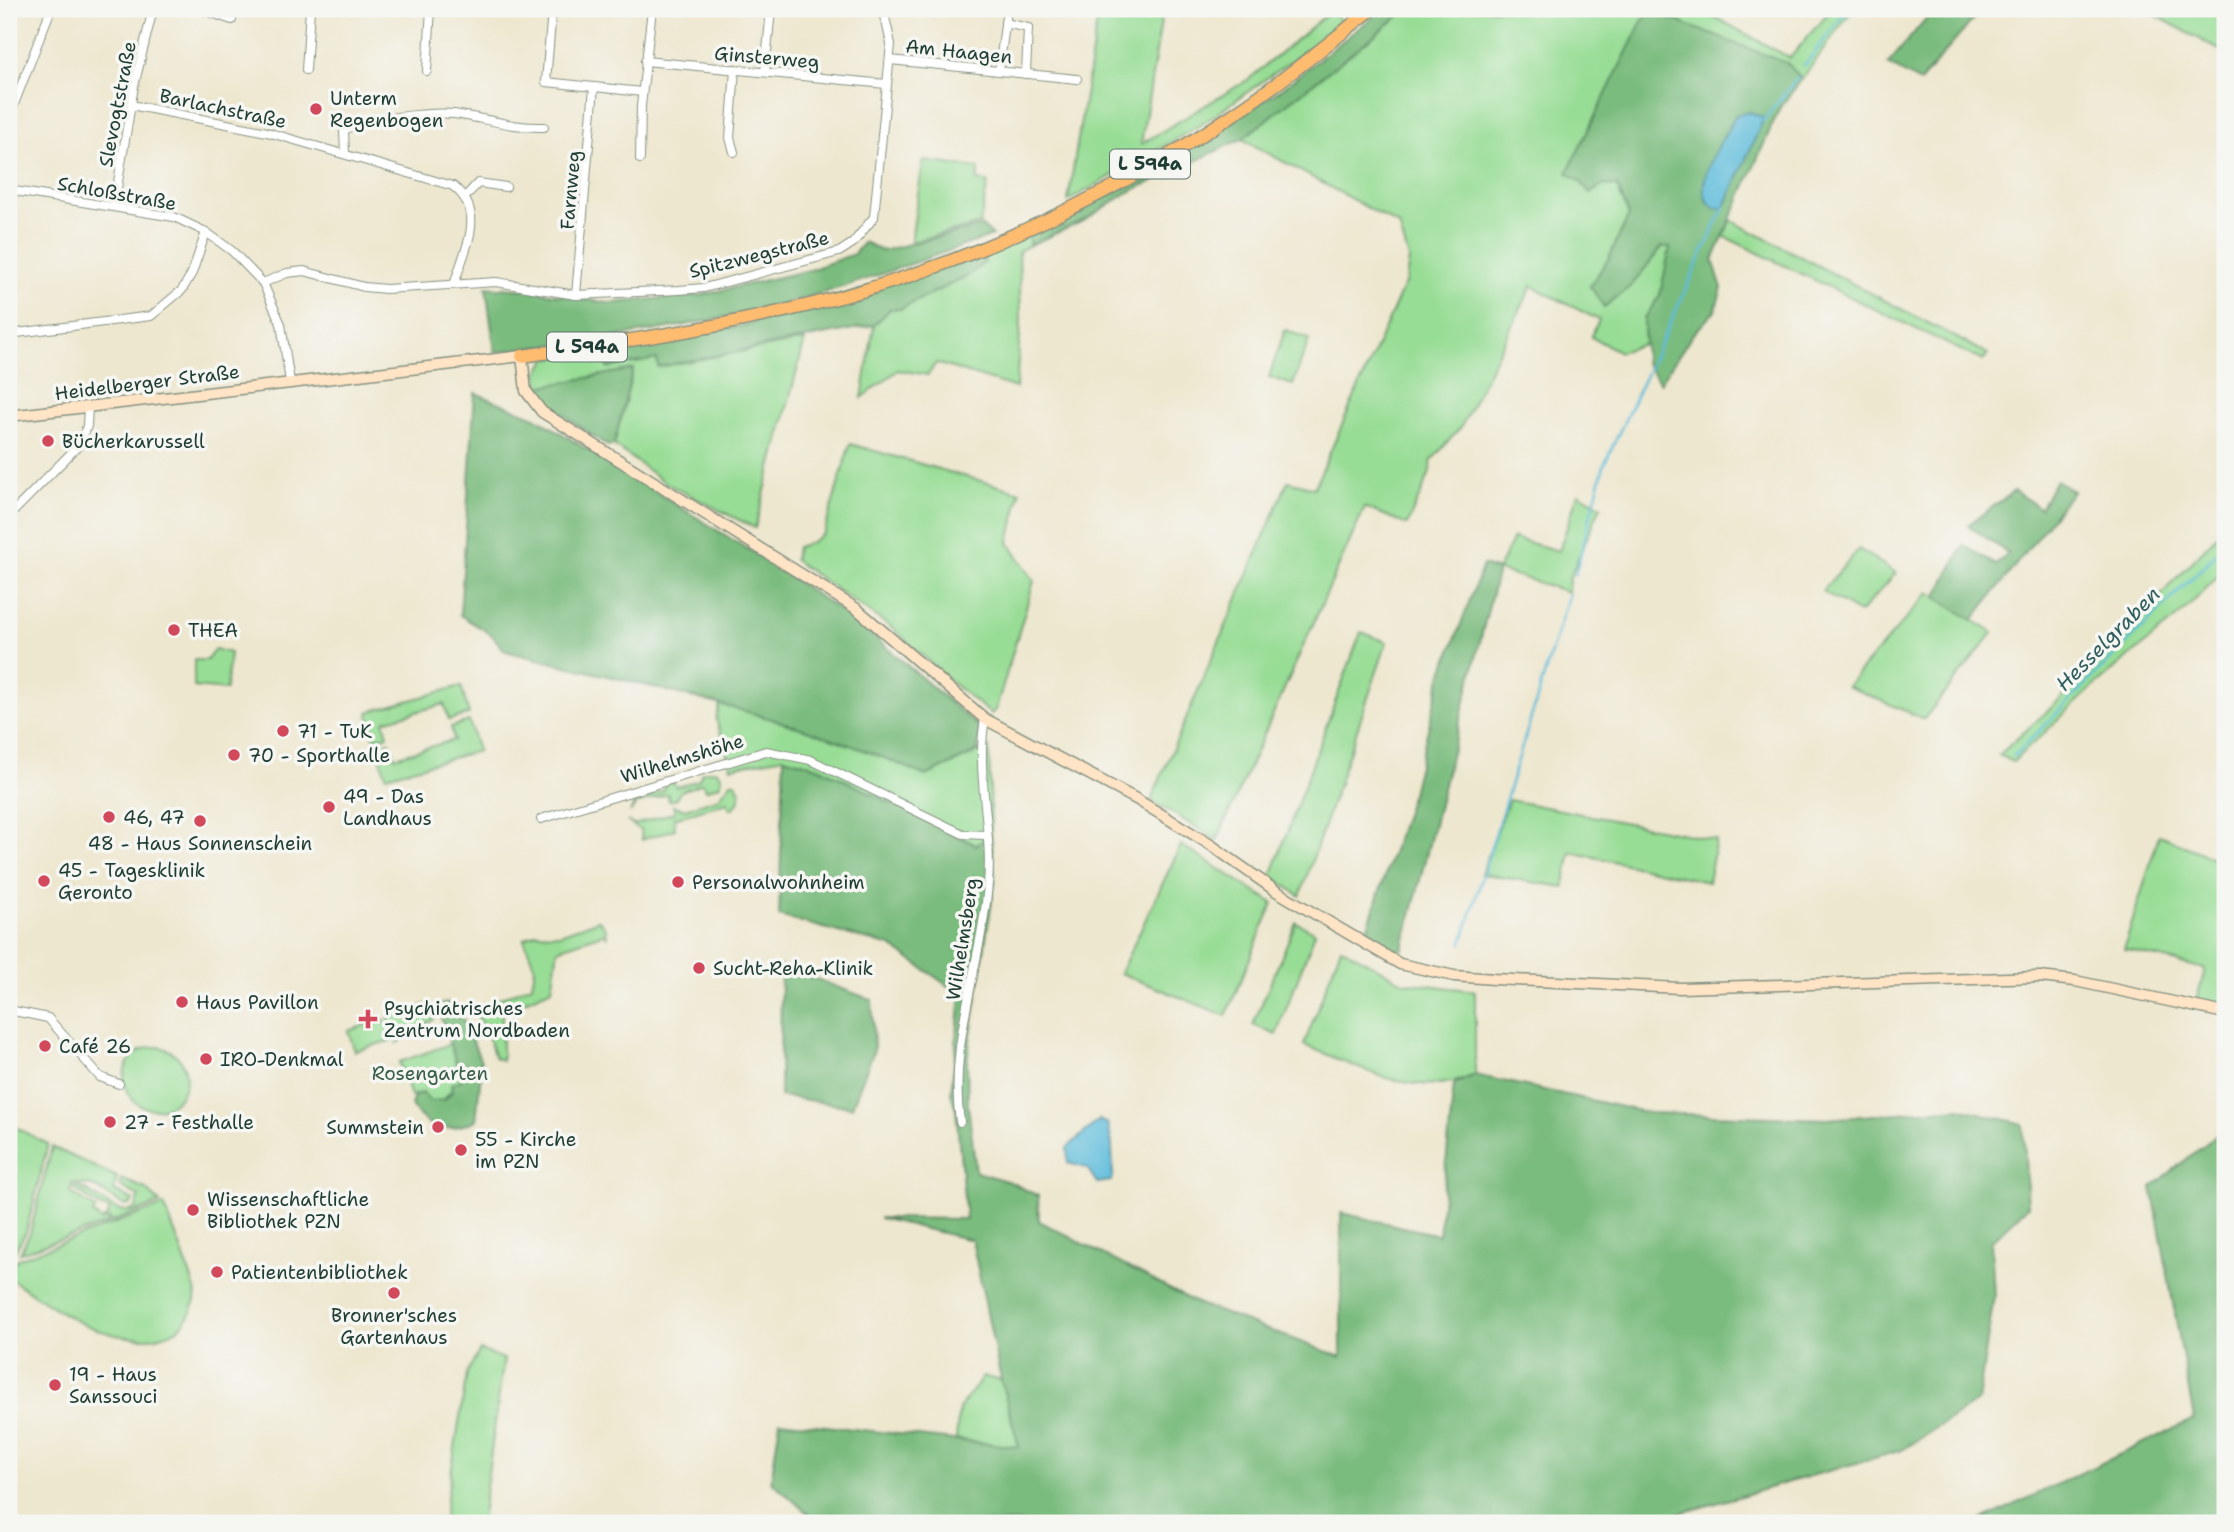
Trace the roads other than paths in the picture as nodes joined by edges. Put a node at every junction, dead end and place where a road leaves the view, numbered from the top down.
1 (51, 9) edge
2 (153, 9) edge
3 (200, 9) edge
4 (310, 9) edge
5 (431, 9) edge
6 (552, 9) edge
7 (652, 9) edge
8 (771, 9) edge
9 (878, 9) edge
10 (1006, 9) edge
11 (1372, 9) edge
12 (232, 20) dead end
13 (1005, 23) junction
14 (890, 60) junction
15 (645, 61) junction
16 (735, 69) junction
17 (306, 70) dead end
18 (427, 71) dead end
19 (999, 71) junction
20 (765, 72) junction
21 (1026, 74) junction
22 (1077, 79) dead end
23 (886, 83) junction
24 (594, 87) junction
25 (642, 92) junction
26 (131, 105) junction
27 (9, 117) edge
28 (544, 127) dead end
29 (734, 152) dead end
30 (345, 153) junction
31 (640, 159) dead end
32 (506, 187) dead end
33 (9, 190) edge
34 (467, 196) junction
35 (114, 206) junction
36 (206, 232) junction
37 (454, 282) junction
38 (263, 283) junction
39 (576, 295) junction
40 (9, 334) edge
41 (522, 356) junction
42 (290, 382) junction
43 (9, 388) edge
44 (9, 395) edge
45 (88, 407) junction
46 (9, 416) edge
47 (9, 516) edge
48 (985, 719) junction
49 (541, 819) dead end
50 (985, 835) junction
51 (9, 1010) edge
52 (2225, 1013) edge
53 (119, 1084) dead end
54 (960, 1122) dead end

1 - 27 street
2 - 26 street, Slevogtstraße
3 - 12 street
4 - 17 street
5 - 18 street
6 - 24 street
7 - 15 street
8 - 20 street
9 - 14 street, Spitzwegstraße
10 - 13 street
11 - 41 main road, L 594a
13 - 19 street
13 - 21 street, Am Haagen
14 - 19 street, Am Haagen
14 - 23 street, Spitzwegstraße
15 - 16 street, Ginsterweg
15 - 25 street
16 - 20 street, Ginsterweg
16 - 29 street
19 - 21 street, Am Haagen
20 - 23 street, Ginsterweg
21 - 22 street, Am Haagen
23 - 39 street, Spitzwegstraße
24 - 25 street
24 - 39 street, Farnweg
25 - 31 street
26 - 30 street, Barlachstraße
26 - 35 street, Slevogtstraße
28 - 30 street
30 - 34 street, Barlachstraße
32 - 34 street
33 - 35 street, Schloßstraße
34 - 37 street
35 - 36 street, Schloßstraße
36 - 38 street, Schloßstraße
36 - 40 street
37 - 38 street, Spitzwegstraße
37 - 39 street, Spitzwegstraße
38 - 42 street, Schloßstraße
41 - 42 main road, Heidelberger Straße
41 - 48 main road
42 - 45 main road, Heidelberger Straße
43 - 44 street
45 - 46 main road, Heidelberger Straße
45 - 47 street
48 - 50 street, Wilhelmsberg
48 - 52 main road
49 - 50 street, Wilhelmshöhe
50 - 54 street, Wilhelmsberg
51 - 53 street

